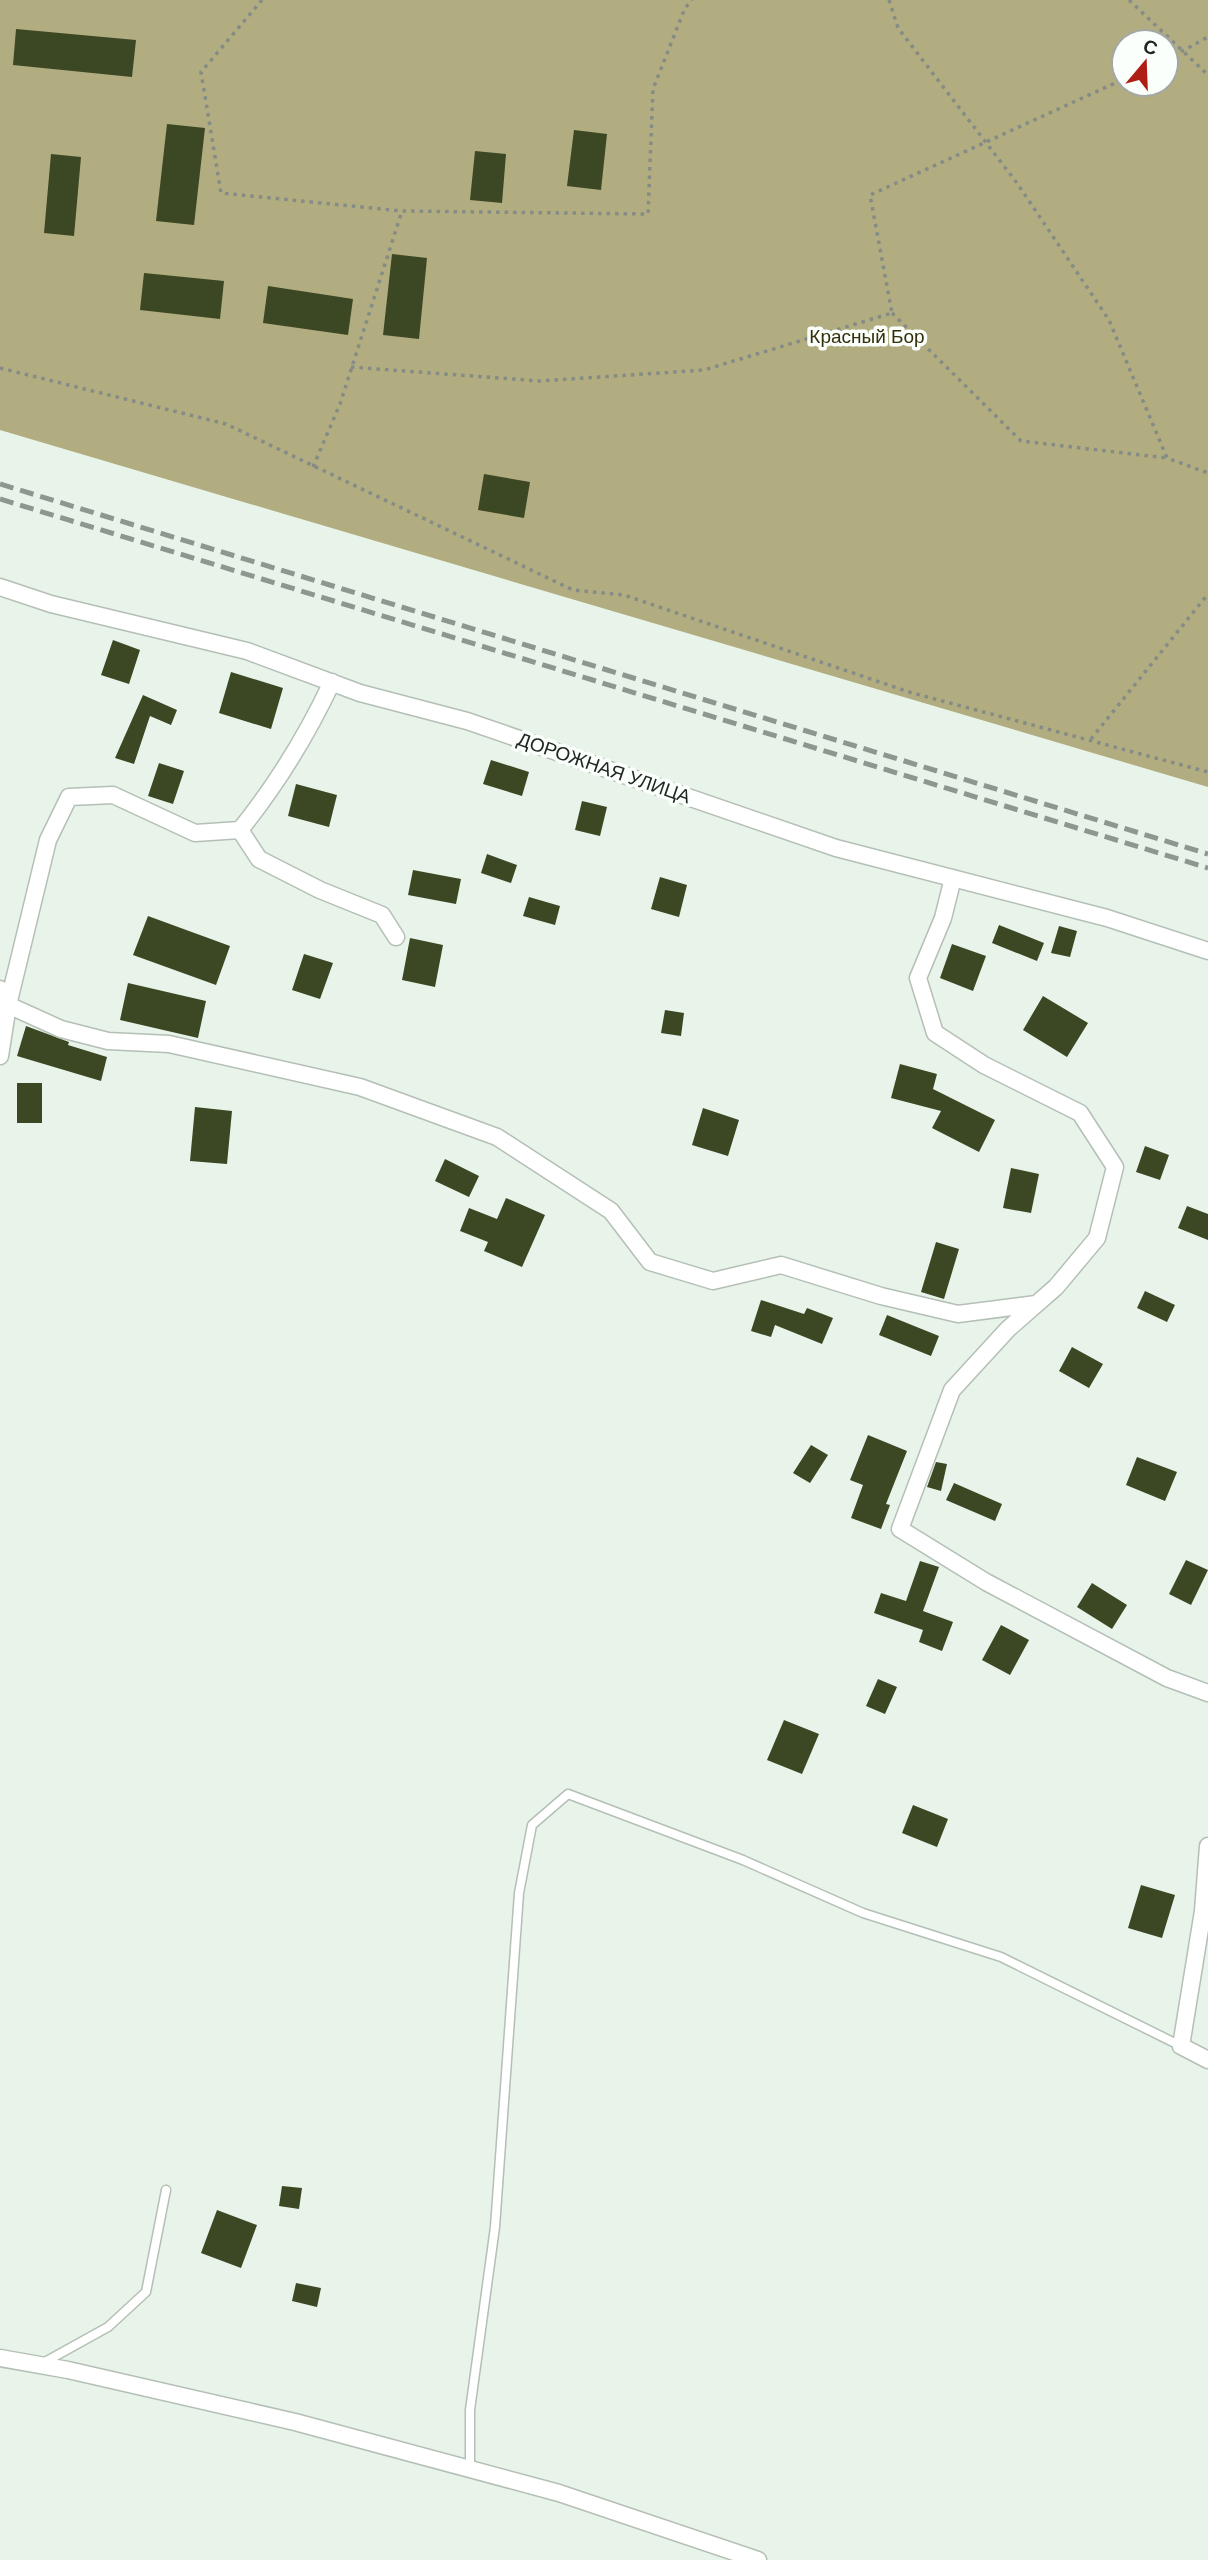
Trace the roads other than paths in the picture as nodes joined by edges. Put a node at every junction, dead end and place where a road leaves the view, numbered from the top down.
1 (0, 587) edge
2 (332, 682) junction
3 (240, 830) junction
4 (953, 878) junction
5 (396, 937) dead end
6 (1208, 951) edge
7 (0, 989) edge
8 (8, 1005) junction
9 (0, 1056) edge
10 (1036, 1304) junction
11 (1208, 1693) edge
12 (1208, 1846) edge
13 (1181, 2046) junction
14 (1208, 2060) edge
15 (166, 2190) dead end
16 (0, 2358) edge
17 (40, 2365) junction
18 (470, 2469) junction
19 (758, 2560) edge

1 - 2 street, ДОРОЖНАЯ УЛИЦА
2 - 3 street
2 - 4 street, ДОРОЖНАЯ УЛИЦА
3 - 5 street
3 - 8 street
4 - 6 street, ДОРОЖНАЯ УЛИЦА
4 - 10 street
7 - 8 street
8 - 9 street
8 - 10 street
10 - 11 street
12 - 13 street
13 - 14 street
13 - 18 lane
15 - 17 lane
16 - 17 street
17 - 18 street
18 - 19 street

